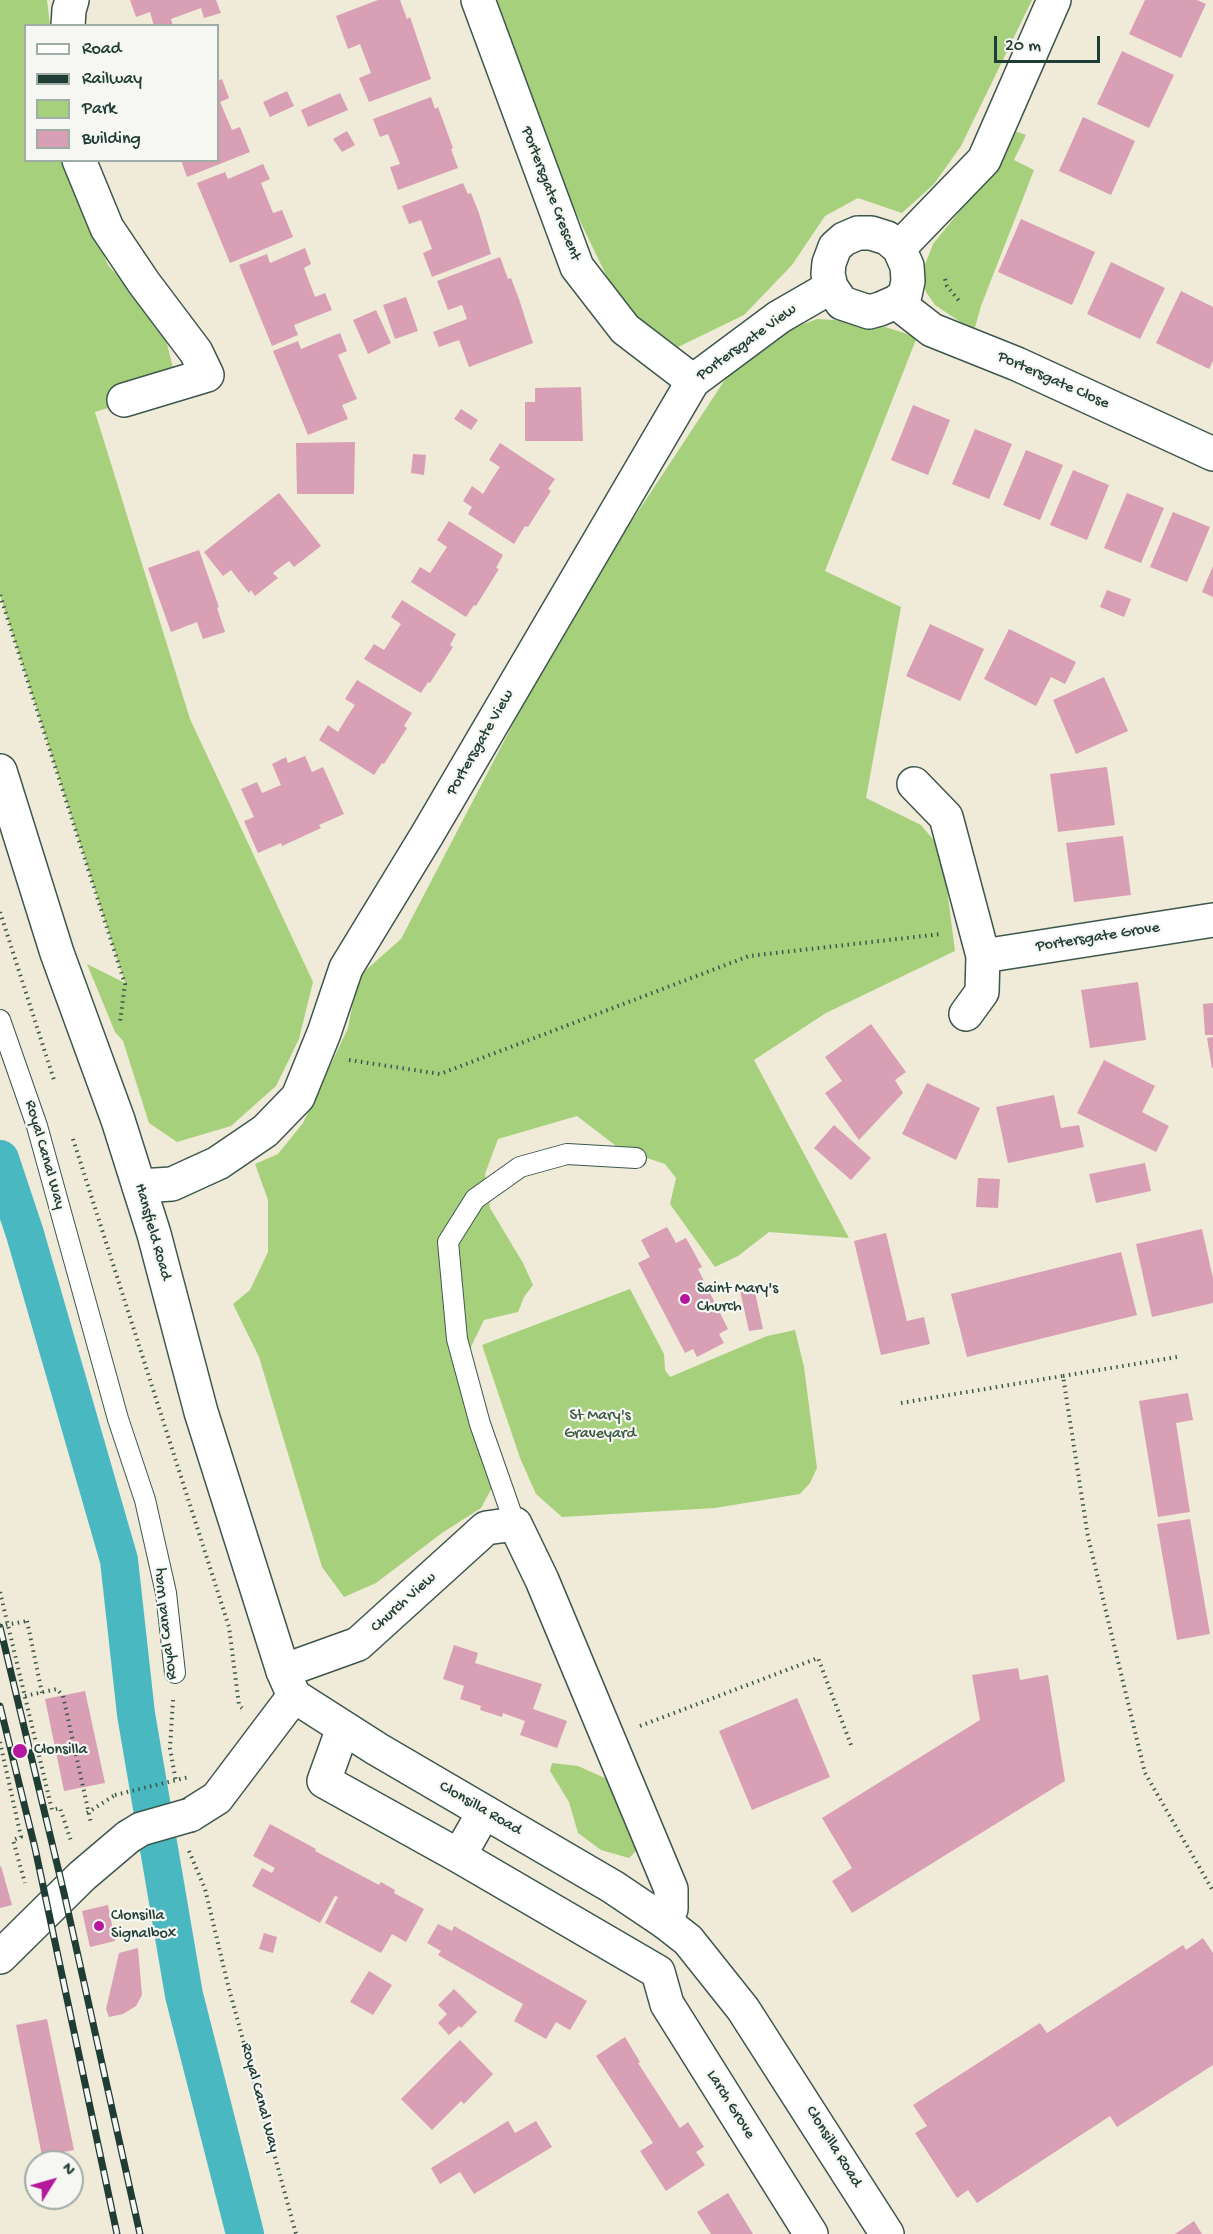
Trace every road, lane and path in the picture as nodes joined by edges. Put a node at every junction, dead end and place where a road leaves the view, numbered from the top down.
1 (72, 0) edge
2 (478, 0) edge
3 (1054, 0) edge
4 (68, 24) edge
5 (80, 162) edge
6 (899, 248) junction
7 (943, 273) dead end
8 (831, 287) junction
9 (896, 302) junction
10 (961, 304) dead end
11 (693, 381) junction
12 (124, 400) dead end
13 (1213, 454) edge
14 (0, 595) edge
15 (0, 771) edge
16 (914, 784) dead end
17 (0, 912) edge
18 (1213, 920) edge
19 (980, 943) junction
20 (966, 1014) dead end
21 (0, 1020) edge
22 (118, 1029) dead end
23 (315, 1054) junction
24 (57, 1089) dead end
25 (71, 1134) dead end
26 (636, 1158) dead end
27 (139, 1186) junction
28 (1177, 1357) dead end
29 (1063, 1376) junction
30 (902, 1403) dead end
31 (158, 1405) junction
32 (151, 1408) dead end
33 (515, 1524) junction
34 (0, 1592) edge
35 (0, 1626) edge
36 (175, 1672) joint
37 (289, 1684) junction
38 (42, 1693) junction
39 (25, 1696) junction
40 (239, 1706) dead end
41 (343, 1728) junction
42 (609, 1738) junction
43 (0, 1742) edge
44 (851, 1745) dead end
45 (189, 1777) dead end
46 (177, 1783) dead end
47 (81, 1788) dead end
48 (60, 1808) dead end
49 (484, 1812) junction
50 (87, 1813) dead end
51 (189, 1828) junction
52 (13, 1840) dead end
53 (459, 1856) junction
54 (1213, 1891) edge
55 (676, 1931) junction
56 (0, 1957) edge
57 (658, 1972) junction
58 (296, 2234) edge
59 (811, 2234) edge
60 (887, 2234) edge

1 - 4 street
2 - 11 street, Portersgate Crescent
3 - 6 street
5 - 12 street
6 - 8 street
6 - 9 street
7 - 10 path
8 - 9 street
8 - 11 street, Portersgate View
9 - 13 street, Portersgate Close
11 - 23 street, Portersgate View
14 - 22 path
15 - 27 street, Hansfield Road
16 - 19 street
17 - 24 path
18 - 19 street, Portersgate Grove
19 - 20 street
19 - 23 path
21 - 36 lane, Royal Canal Way
23 - 27 street, Portersgate View
25 - 31 path
26 - 33 lane
27 - 37 street, Hansfield Road
28 - 29 path
29 - 30 path
29 - 54 path
31 - 32 path
31 - 40 path
33 - 37 street, Church View
33 - 42 street
34 - 39 path
35 - 38 path, bridge
36 - 46 path, Royal Canal Way
37 - 41 street, Clonsilla Road
37 - 51 street
38 - 39 path
38 - 47 path
39 - 48 path
41 - 49 street, Clonsilla Road
41 - 53 street
42 - 44 path
42 - 55 street
43 - 52 path
45 - 50 path, bridge
49 - 53 street
49 - 55 street, Clonsilla Road
51 - 56 street, bridge
51 - 58 path, Royal Canal Way
53 - 57 street
55 - 57 street
55 - 60 street, Clonsilla Road
57 - 59 street, Larch Grove

